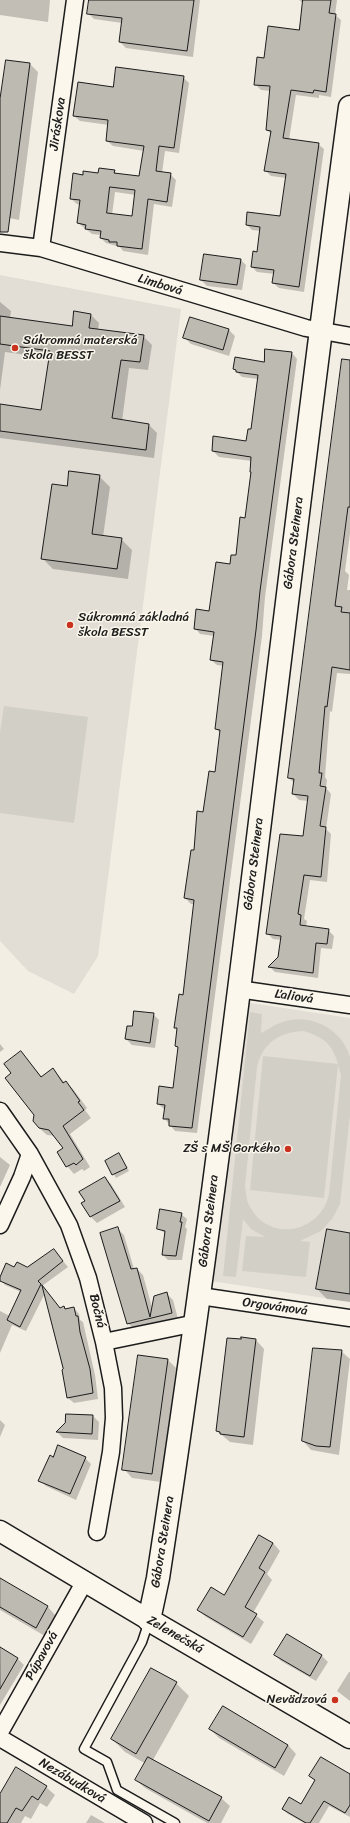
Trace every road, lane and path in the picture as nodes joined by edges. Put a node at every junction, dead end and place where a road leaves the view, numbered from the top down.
1 (75, 0) edge
2 (350, 107) edge
3 (0, 243) edge
4 (41, 248) junction
5 (320, 332) junction
6 (350, 336) edge
7 (238, 989) junction
8 (350, 1005) edge
9 (0, 1111) edge
10 (30, 1154) junction
11 (0, 1225) edge
12 (200, 1296) junction
13 (350, 1318) edge
14 (196, 1323) junction
15 (104, 1342) junction
16 (0, 1531) edge
17 (97, 1532) dead end
18 (85, 1581) junction
19 (149, 1620) junction
20 (0, 1732) edge
21 (350, 1737) edge
22 (0, 1738) edge
23 (144, 1823) edge
24 (175, 1823) edge

1 - 4 street, Jiráskova
2 - 5 main road, Gábora Steinera
3 - 4 street, Limbová
4 - 5 street, Limbová
5 - 6 street, Limbová
5 - 7 main road, Gábora Steinera
7 - 8 street, Ľaliová
7 - 12 main road, Gábora Steinera
9 - 10 street, Bočná
10 - 11 street
10 - 15 street, Bočná
12 - 13 street, Orgovánová
12 - 14 main road, Gábora Steinera
14 - 15 street
14 - 19 main road, Gábora Steinera
15 - 17 street, Bočná
16 - 18 street, Zelenečská
18 - 19 street, Zelenečská
18 - 20 street, Púpavová
19 - 21 main road, Zelenečská
19 - 24 lane
22 - 23 street, Nezábudková

